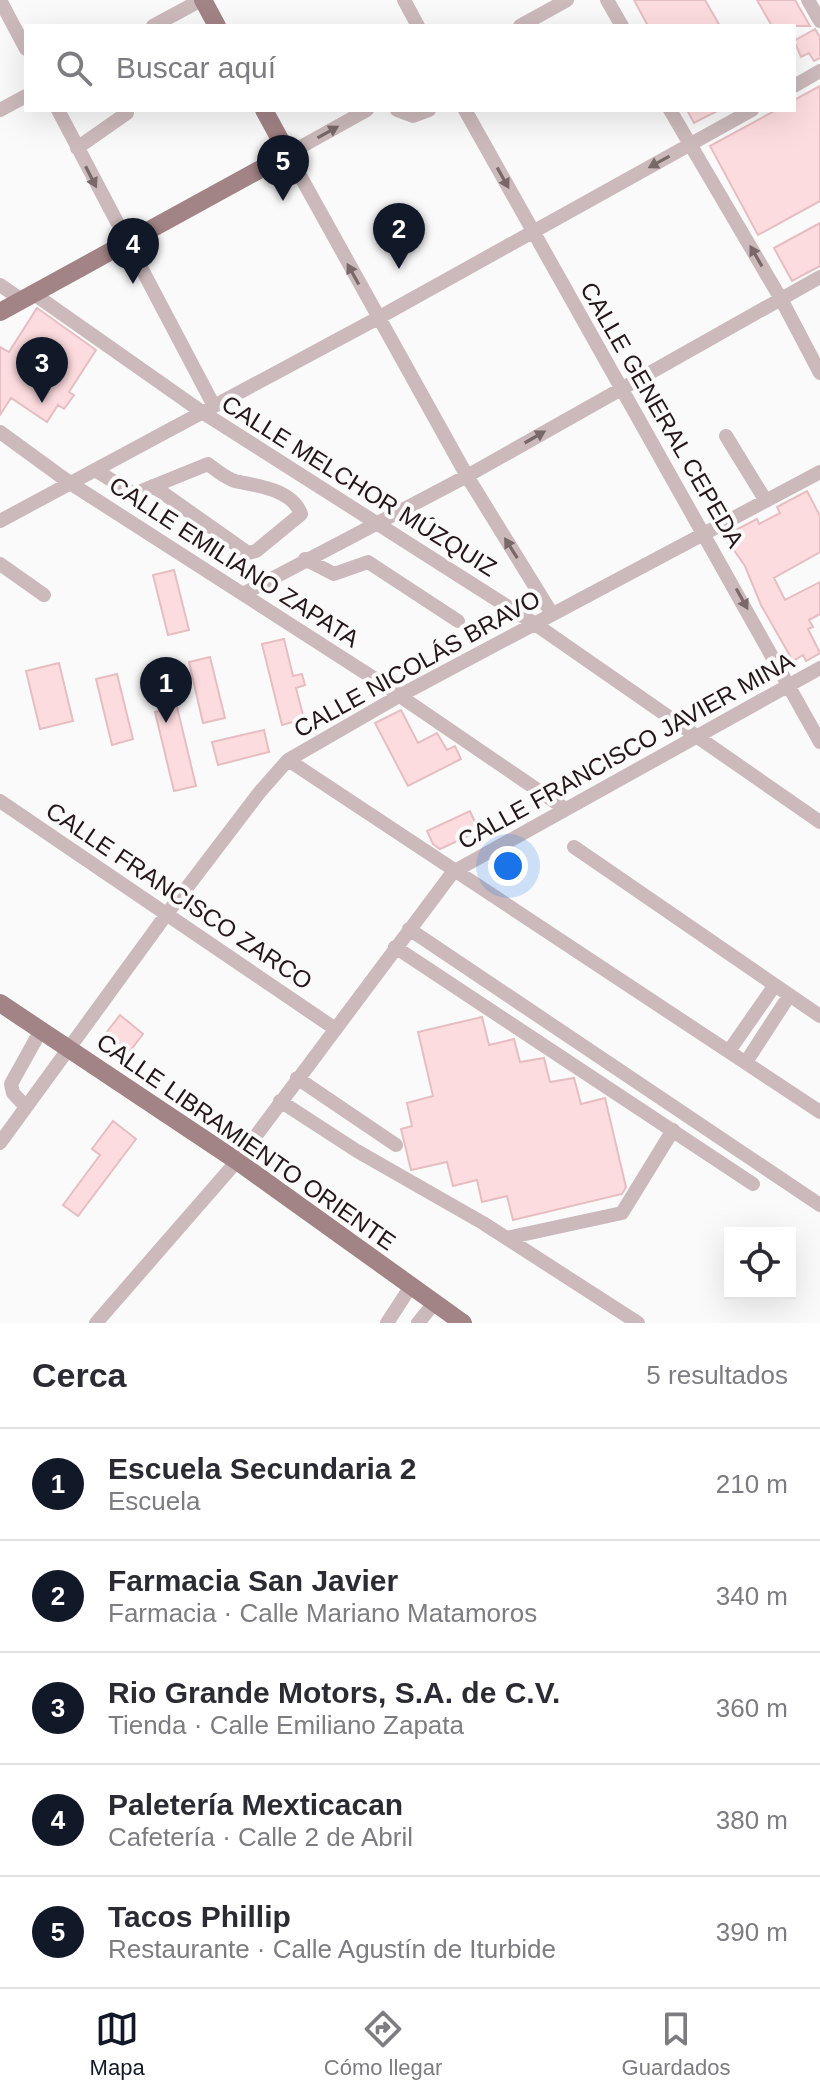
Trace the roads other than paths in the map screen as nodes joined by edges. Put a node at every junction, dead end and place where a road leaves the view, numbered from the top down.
1 (0, 0) edge
2 (202, 0) edge
3 (404, 0) edge
4 (567, 0) edge
5 (607, 0) edge
6 (808, 0) edge
7 (820, 21) edge
8 (157, 24) edge
9 (216, 24) edge
10 (417, 24) edge
11 (524, 24) edge
12 (621, 24) edge
13 (24, 45) edge
14 (820, 71) edge
15 (796, 85) edge
16 (24, 97) edge
17 (0, 110) edge
18 (59, 112) edge
19 (265, 112) edge
20 (363, 112) edge
21 (402, 112) edge
22 (424, 112) edge
23 (466, 112) edge
24 (671, 112) edge
25 (748, 112) edge
26 (127, 113) dead end
27 (690, 144) junction
28 (77, 148) junction
29 (288, 154) junction
30 (532, 232) junction
31 (125, 243) junction
32 (820, 277) edge
33 (0, 285) edge
34 (28, 297) junction
35 (781, 299) junction
36 (0, 312) edge
37 (378, 318) junction
38 (820, 373) edge
39 (622, 386) junction
40 (208, 409) junction
41 (0, 432) edge
42 (726, 436) dead end
43 (95, 470) junction
44 (820, 472) edge
45 (467, 476) junction
46 (70, 483) junction
47 (153, 486) junction
48 (766, 501) junction
49 (0, 521) edge
50 (378, 524) junction
51 (706, 533) junction
52 (305, 559) junction
53 (0, 564) edge
54 (243, 594) junction
55 (44, 595) dead end
56 (552, 614) junction
57 (458, 621) dead end
58 (535, 624) junction
59 (820, 668) edge
60 (789, 685) junction
61 (399, 696) junction
62 (695, 735) junction
63 (820, 742) edge
64 (288, 760) junction
65 (0, 801) edge
66 (564, 808) junction
67 (820, 822) edge
68 (574, 847) dead end
69 (453, 872) junction
70 (166, 915) junction
71 (409, 929) junction
72 (395, 947) junction
73 (775, 985) junction
74 (789, 996) junction
75 (0, 1003) edge
76 (820, 1016) edge
77 (334, 1028) junction
78 (41, 1030) junction
79 (68, 1048) junction
80 (729, 1051) junction
81 (746, 1062) junction
82 (297, 1078) junction
83 (280, 1101) junction
84 (26, 1107) junction
85 (820, 1112) edge
86 (673, 1130) junction
87 (0, 1143) edge
88 (396, 1145) dead end
89 (237, 1161) junction
90 (753, 1184) dead end
91 (820, 1205) edge
92 (507, 1238) junction
93 (411, 1286) junction
94 (435, 1302) junction
95 (96, 1323) edge
96 (387, 1323) edge
97 (418, 1323) edge
98 (463, 1323) edge
99 (638, 1323) edge

1 - 13 street
2 - 8 street
2 - 9 main road
3 - 10 street
4 - 11 street
5 - 12 street
6 - 7 street
14 - 15 street
16 - 17 street
18 - 28 street
19 - 29 main road
29 -> 20 street
21 - 22 street
23 -> 30 street, CALLE GENERAL CEPEDA
24 - 27 street
25 - 27 street
26 - 28 street
27 -> 30 street
35 -> 27 street
28 -> 31 street
29 - 31 main road
37 -> 29 street
30 - 37 street
30 - 39 street, CALLE GENERAL CEPEDA
31 - 34 main road
31 - 40 street
32 - 35 street
33 - 34 street, CALLE MELCHOR MÚZQUIZ
34 - 36 main road
34 - 40 street, CALLE MELCHOR MÚZQUIZ
35 - 38 street
35 - 39 street
37 - 40 street
37 - 45 street
45 -> 39 street
39 - 51 street, CALLE GENERAL CEPEDA
40 - 43 street
40 - 50 street, CALLE MELCHOR MÚZQUIZ
41 - 46 street, CALLE EMILIANO ZAPATA
42 - 48 street
43 - 46 street
43 - 47 street
44 - 48 street, CALLE NICOLÁS BRAVO
45 - 50 street
56 -> 45 street
46 - 49 street
46 - 54 street, CALLE EMILIANO ZAPATA
47 - 47 street
48 - 51 street, CALLE NICOLÁS BRAVO
50 - 52 street
50 - 58 street, CALLE MELCHOR MÚZQUIZ
51 - 56 street, CALLE NICOLÁS BRAVO
51 -> 60 street, CALLE GENERAL CEPEDA
52 - 54 street
52 - 57 street
53 - 55 street
54 - 61 street, CALLE EMILIANO ZAPATA
56 - 58 street, CALLE NICOLÁS BRAVO
58 - 61 street, CALLE NICOLÁS BRAVO
58 - 62 street, CALLE MELCHOR MÚZQUIZ
59 - 60 street, CALLE FRANCISCO JAVIER MINA
60 - 62 street, CALLE FRANCISCO JAVIER MINA
60 - 63 street, CALLE GENERAL CEPEDA
61 - 64 street, CALLE NICOLÁS BRAVO
61 - 66 street, CALLE EMILIANO ZAPATA
62 - 66 street, CALLE FRANCISCO JAVIER MINA
62 - 67 street, CALLE MELCHOR MÚZQUIZ
64 - 69 street
64 - 70 street, CALLE NICOLÁS BRAVO
65 - 70 street, CALLE FRANCISCO ZARCO
66 - 69 street, CALLE FRANCISCO JAVIER MINA
68 - 73 street
69 - 71 street, CALLE FRANCISCO JAVIER MINA
69 - 80 street
70 - 77 street, CALLE FRANCISCO ZARCO
70 - 79 street, CALLE NICOLÁS BRAVO
71 - 72 street, CALLE FRANCISCO JAVIER MINA
71 - 91 street
72 - 77 street, CALLE FRANCISCO JAVIER MINA
72 - 86 street
73 - 74 street
73 - 80 street
74 - 76 street
74 - 81 street
75 - 78 main road, CALLE LIBRAMIENTO ORIENTE
77 - 82 street, CALLE FRANCISCO JAVIER MINA
78 - 79 main road, CALLE LIBRAMIENTO ORIENTE
78 - 84 street
79 - 84 street, CALLE NICOLÁS BRAVO
79 - 89 main road, CALLE LIBRAMIENTO ORIENTE
80 - 81 street
81 - 85 street
82 - 83 street, CALLE FRANCISCO JAVIER MINA
82 - 88 street
83 - 89 street, CALLE FRANCISCO JAVIER MINA
83 - 92 street
84 - 87 street, CALLE NICOLÁS BRAVO
86 - 90 street
86 - 92 street
89 - 93 main road, CALLE LIBRAMIENTO ORIENTE
89 - 95 street, CALLE FRANCISCO JAVIER MINA
92 - 99 street
93 - 94 main road, CALLE LIBRAMIENTO ORIENTE
93 - 96 street
94 - 97 street
94 - 98 main road, CALLE LIBRAMIENTO ORIENTE

